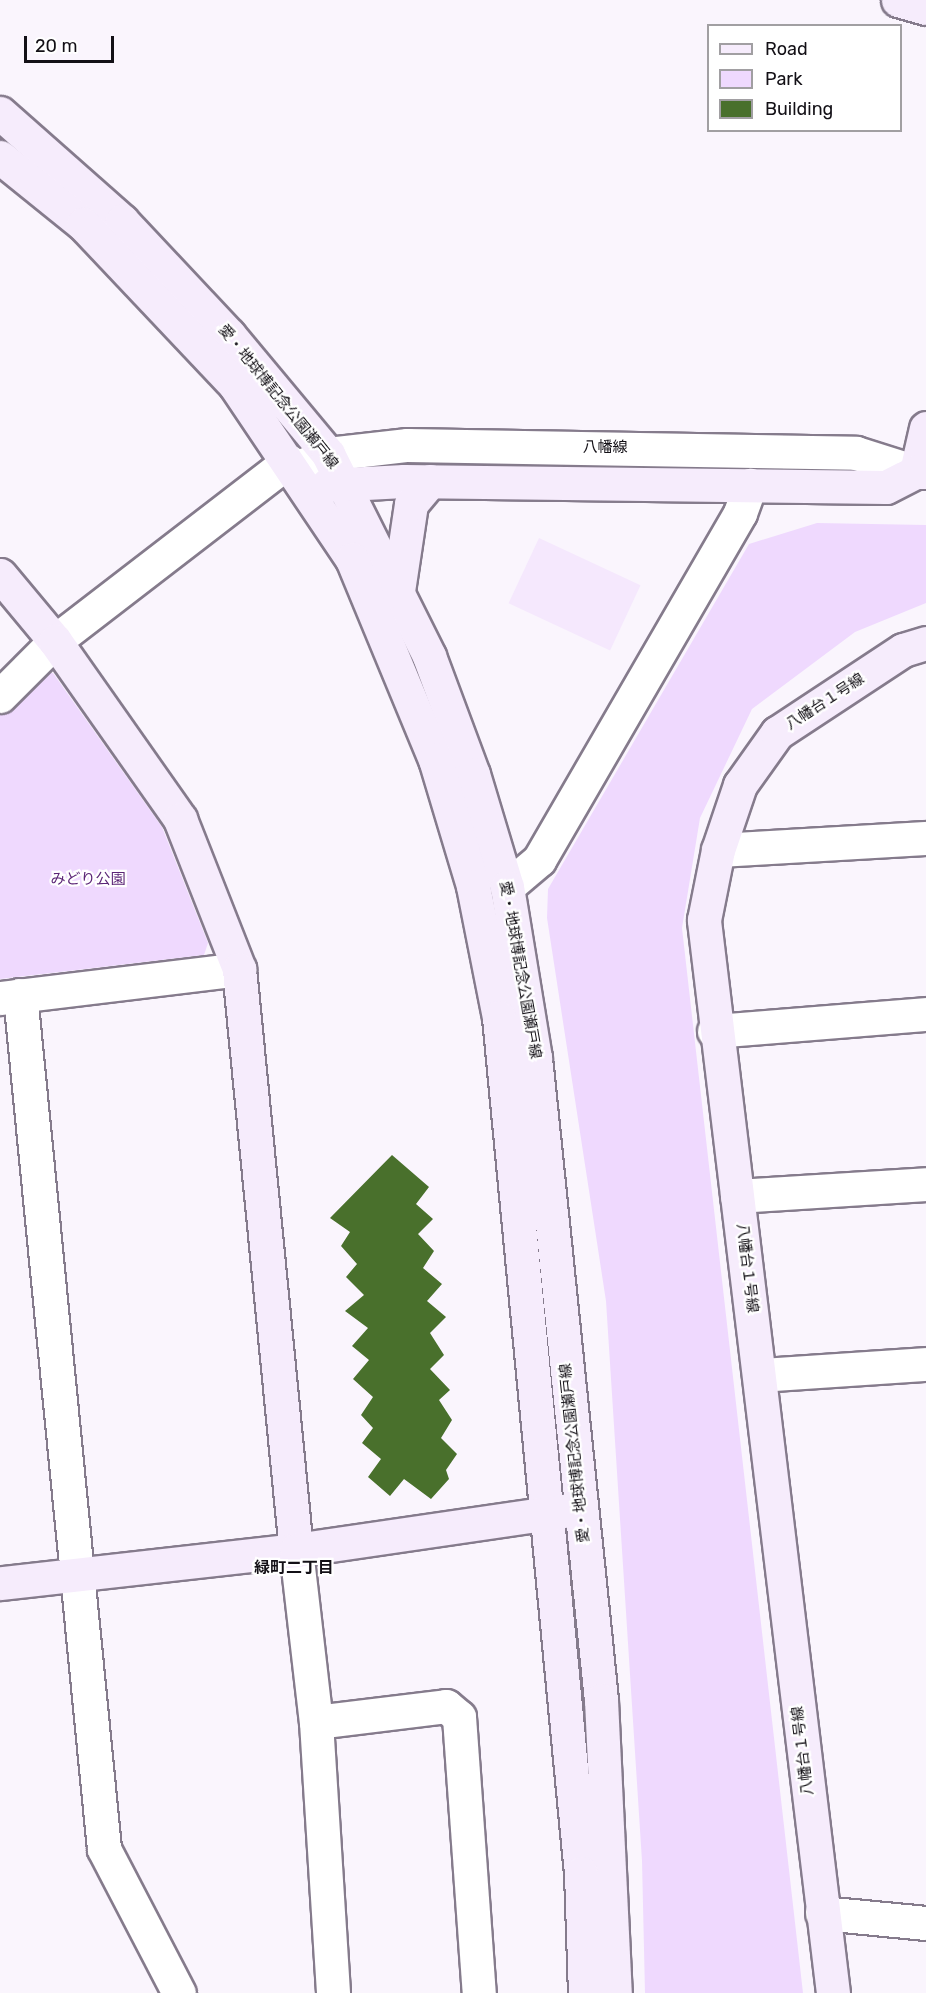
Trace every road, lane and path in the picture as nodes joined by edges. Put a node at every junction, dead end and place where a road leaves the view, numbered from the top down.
1 (898, 0) edge
2 (926, 8) edge
3 (0, 113) edge
4 (0, 157) edge
5 (926, 428) edge
6 (337, 467) junction
7 (921, 472) edge
8 (297, 474) junction
9 (430, 481) junction
10 (750, 485) junction
11 (0, 576) edge
12 (398, 591) junction
13 (55, 641) junction
14 (926, 643) edge
15 (0, 696) edge
16 (926, 838) edge
17 (718, 850) junction
18 (507, 887) junction
19 (239, 969) junction
20 (10, 996) edge
21 (926, 1014) edge
22 (714, 1031) junction
23 (926, 1184) edge
24 (737, 1196) junction
25 (926, 1364) edge
26 (760, 1375) junction
27 (581, 1509) junction
28 (548, 1512) junction
29 (296, 1550) junction
30 (78, 1574) junction
31 (0, 1583) edge
32 (316, 1722) junction
33 (822, 1913) junction
34 (926, 1923) edge
35 (179, 1993) edge
36 (333, 1993) edge
37 (479, 1993) edge
38 (585, 1993) edge
39 (615, 1993) edge
40 (833, 1993) edge

1 - 2 main road
3 - 6 main road, 愛・地球博記念公園瀬戸線
4 - 8 main road, 愛・地球博記念公園瀬戸線
5 - 7 main road
6 - 7 street, 八幡線
6 - 8 main road
6 - 9 main road
6 - 12 main road, 愛・地球博記念公園瀬戸線
7 - 10 main road
8 - 13 street
8 - 28 main road, 愛・地球博記念公園瀬戸線
9 - 10 main road
9 - 12 main road
10 - 18 street
11 - 13 main road
12 - 18 main road, 愛・地球博記念公園瀬戸線
13 - 15 street
13 - 19 main road
14 - 17 main road, 八幡台１号線
16 - 17 street
17 - 22 main road, 八幡台１号線
18 - 27 main road, 愛・地球博記念公園瀬戸線
19 - 20 street
19 - 29 main road
20 - 30 street
21 - 22 street
22 - 24 main road, 八幡台１号線
23 - 24 street
24 - 26 main road, 八幡台１号線
25 - 26 street
26 - 33 main road, 八幡台１号線
27 - 28 main road
27 - 39 main road, 愛・地球博記念公園瀬戸線
28 - 29 main road
28 - 38 main road, 愛・地球博記念公園瀬戸線
29 - 30 main road
29 - 32 street
30 - 31 main road
30 - 35 street
32 - 36 street
32 - 37 street
33 - 34 street
33 - 40 main road, 八幡台１号線

